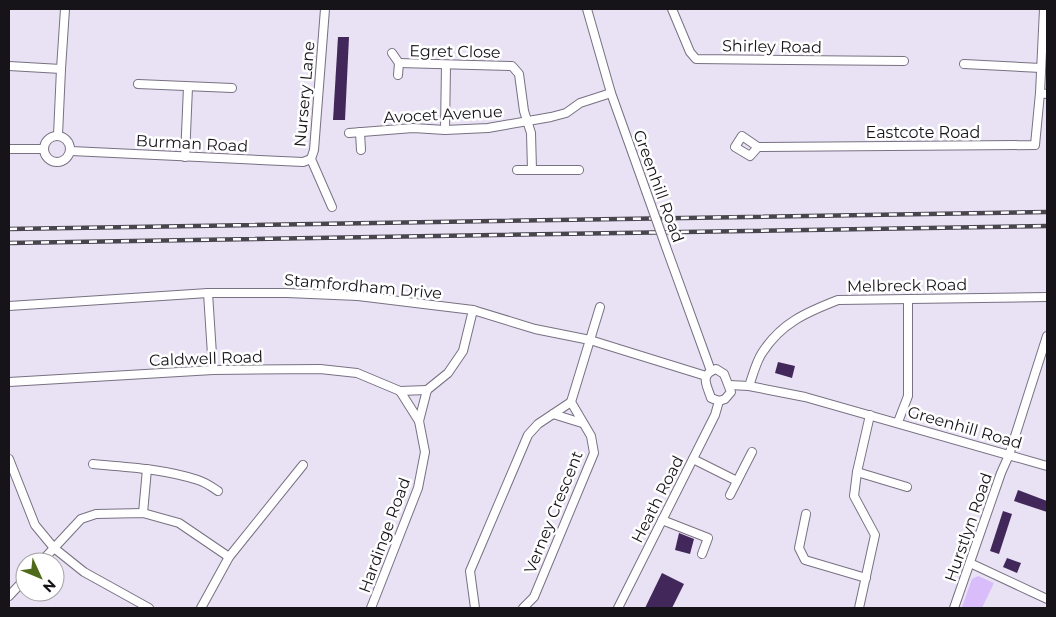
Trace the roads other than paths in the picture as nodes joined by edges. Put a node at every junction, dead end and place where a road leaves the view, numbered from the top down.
1 (65, 9) edge
2 (325, 9) edge
3 (587, 9) edge
4 (672, 9) edge
5 (1044, 9) edge
6 (392, 53) dead end
7 (904, 62) dead end
8 (399, 63) junction
9 (446, 64) junction
10 (964, 64) dead end
11 (9, 66) edge
12 (1042, 68) junction
13 (61, 69) junction
14 (398, 75) dead end
15 (138, 84) dead end
16 (188, 87) junction
17 (232, 88) dead end
18 (611, 94) junction
19 (1044, 94) edge
20 (527, 121) junction
21 (444, 130) junction
22 (360, 132) junction
23 (349, 133) dead end
24 (58, 136) junction
25 (758, 147) dead end
26 (9, 149) edge
27 (42, 149) junction
28 (361, 150) dead end
29 (71, 151) junction
30 (185, 157) junction
31 (311, 159) junction
32 (517, 170) dead end
33 (532, 170) junction
34 (579, 170) dead end
35 (332, 207) dead end
36 (208, 293) junction
37 (1047, 297) edge
38 (908, 299) junction
39 (9, 306) edge
40 (600, 307) dead end
41 (473, 310) junction
42 (1047, 336) edge
43 (590, 340) junction
44 (213, 370) junction
45 (708, 373) junction
46 (9, 382) edge
47 (729, 385) junction
48 (749, 386) junction
49 (400, 390) junction
50 (427, 390) junction
51 (719, 401) junction
52 (571, 402) junction
53 (553, 414) junction
54 (870, 415) junction
55 (419, 420) junction
56 (898, 422) junction
57 (582, 423) junction
58 (752, 452) dead end
59 (1009, 455) junction
60 (9, 459) edge
61 (693, 459) junction
62 (93, 464) dead end
63 (303, 464) dead end
64 (1047, 466) edge
65 (147, 469) junction
66 (857, 472) junction
67 (737, 481) junction
68 (906, 487) dead end
69 (218, 491) dead end
70 (730, 495) dead end
71 (143, 513) junction
72 (806, 514) dead end
73 (662, 520) junction
74 (54, 548) junction
75 (50, 552) edge
76 (702, 554) dead end
77 (229, 557) junction
78 (970, 563) junction
79 (866, 578) junction
80 (1047, 599) edge
81 (474, 606) edge
82 (149, 608) edge
83 (201, 608) edge
84 (371, 608) edge
85 (484, 608) edge
86 (523, 608) edge
87 (618, 608) edge
88 (859, 608) edge
89 (954, 608) edge

1 - 13 street
2 - 31 street, Nursery Lane
3 - 18 street, Greenhill Road
4 - 7 street, Shirley Road
5 - 12 street
6 - 8 street
8 - 9 street, Egret Close
8 - 14 street
9 - 20 street, Egret Close
9 - 21 street
10 - 12 street
11 - 13 street
12 - 19 street
13 - 24 street
15 - 16 street
16 - 17 street
16 - 30 street
18 - 20 street, Avocet Avenue
18 - 45 street, Greenhill Road, bridge
19 - 25 street, Eastcote Road
20 - 21 street, Avocet Avenue
20 - 33 street, Avocet Avenue
21 - 22 street, Avocet Avenue
22 - 23 street, Avocet Avenue
22 - 28 street
24 - 27 street
24 - 29 street
26 - 27 street
27 - 29 street
29 - 30 street, Burman Road
30 - 31 street, Burman Road
31 - 35 street, Nursery Lane
32 - 33 street
33 - 34 street
36 - 39 street, Stamfordham Drive
36 - 41 street, Stamfordham Drive
36 - 44 street
37 - 38 street, Melbreck Road
38 - 48 street, Melbreck Road
38 - 56 street
40 - 43 street
41 - 43 street, Stamfordham Drive
41 - 50 street
42 - 59 street, Hurstlyn Road
43 - 45 street, Stamfordham Drive
43 - 52 street
44 - 46 street, Caldwell Road
44 - 49 street, Caldwell Road
45 - 47 street, Stamfordham Drive
45 - 51 street, Greenhill Road
47 - 48 street, Greenhill Road
47 - 51 street, Heath Road
48 - 54 street, Greenhill Road
49 - 50 street, Caldwell Road
49 - 55 street
50 - 55 street, Hardinge Road
51 - 61 street, Heath Road
52 - 53 street
52 - 57 street, Verney Crescent
53 - 57 street
53 - 81 street
54 - 56 street, Greenhill Road
54 - 66 street
55 - 84 street, Hardinge Road
56 - 59 street, Greenhill Road
57 - 86 street, Verney Crescent
58 - 67 street
59 - 64 street, Greenhill Road
59 - 78 street, Hurstlyn Road
60 - 74 street
61 - 67 street
61 - 73 street, Heath Road
62 - 65 street
63 - 77 street
65 - 69 street
65 - 71 street
66 - 68 street
66 - 79 street
67 - 70 street
71 - 74 street
71 - 77 street
72 - 79 street
73 - 76 street
73 - 87 street, Heath Road
74 - 75 street
74 - 82 street
77 - 83 street
78 - 80 street
78 - 89 street, Hurstlyn Road
79 - 88 street
81 - 85 street

